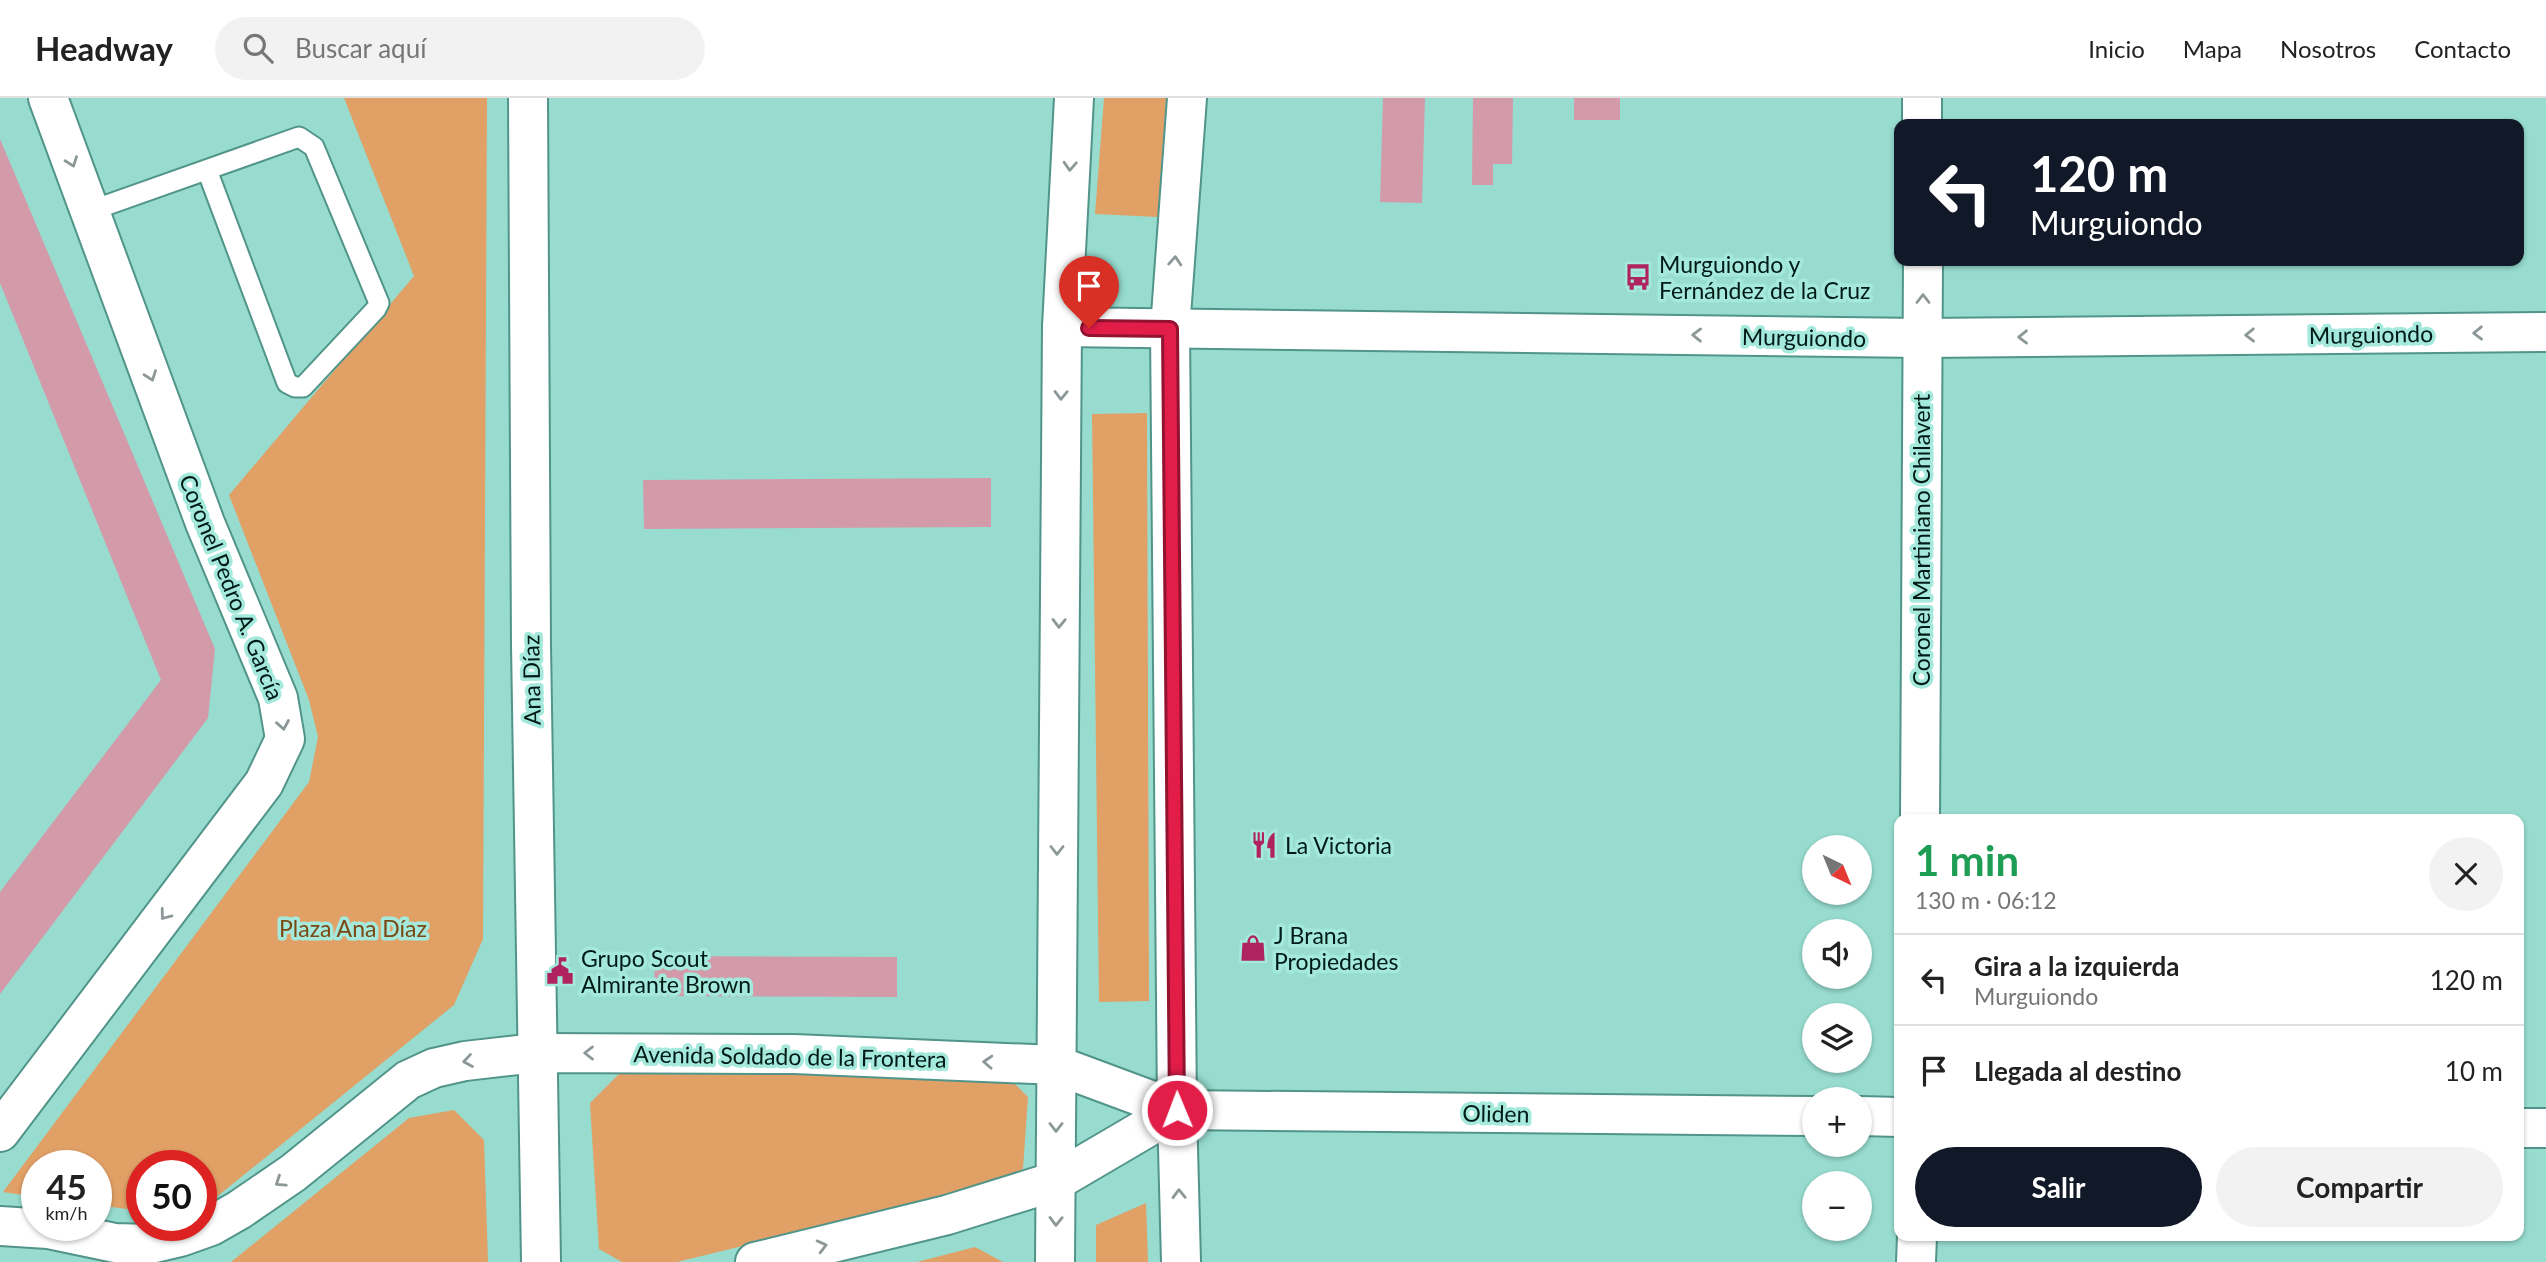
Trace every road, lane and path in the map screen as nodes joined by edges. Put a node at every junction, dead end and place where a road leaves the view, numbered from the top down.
1 (48, 98) edge
2 (528, 98) edge
3 (1074, 98) edge
4 (1187, 98) edge
5 (1922, 98) edge
6 (1922, 119) edge
7 (207, 170) junction
8 (90, 211) junction
9 (1923, 266) edge
10 (1062, 327) junction
11 (1170, 329) junction
12 (2546, 332) edge
13 (1923, 338) junction
14 (1920, 814) edge
15 (536, 1053) junction
16 (1056, 1065) junction
17 (1177, 1110) junction
18 (1802, 1116) edge
19 (1872, 1116) edge
20 (1894, 1117) edge
21 (2524, 1128) edge
22 (2546, 1128) edge
23 (0, 1132) edge
24 (1056, 1181) junction
25 (0, 1226) edge
26 (1917, 1241) edge
27 (541, 1262) edge
28 (755, 1262) edge
29 (1055, 1262) edge
30 (1181, 1262) edge
31 (1916, 1262) edge

1 -> 8 street, Coronel Pedro A. García
2 - 15 street, Ana Díaz
3 -> 10 street
11 -> 4 street
5 - 6 street
7 - 7 lane
7 - 8 lane
8 -> 23 street, Coronel Pedro A. García
13 -> 9 street, Coronel Martiniano Chilavert
10 - 11 street, Murguiondo
10 -> 16 street
13 -> 11 street, Murguiondo
11 - 17 street
12 -> 13 street, Murguiondo
13 - 14 street, Coronel Martiniano Chilavert
16 -> 15 street, Avenida Soldado de la Frontera
15 -> 25 street, Avenida Soldado de la Frontera
15 - 27 street, Ana Díaz
16 - 17 street, Avenida Soldado de la Frontera
16 -> 24 street
17 - 18 street, Oliden
17 - 24 street
30 -> 17 street
19 - 20 street
21 - 22 street
28 -> 24 street
24 -> 29 street
26 - 31 street

